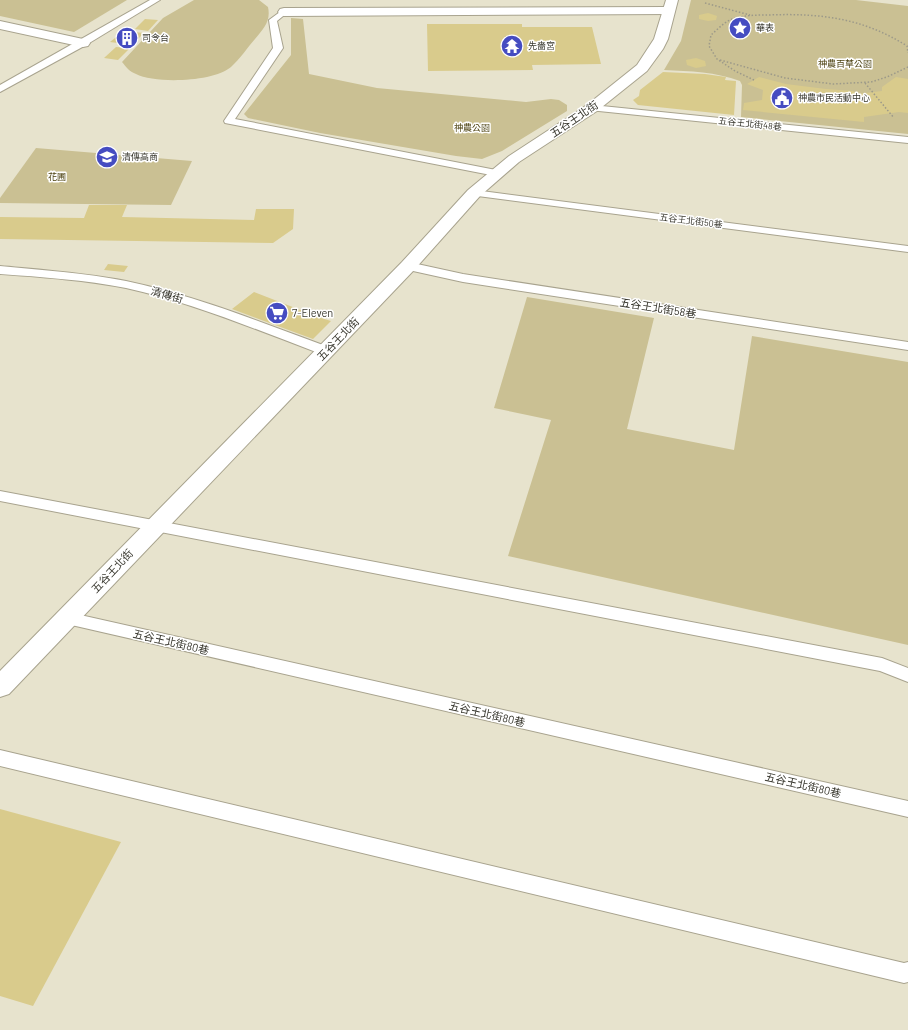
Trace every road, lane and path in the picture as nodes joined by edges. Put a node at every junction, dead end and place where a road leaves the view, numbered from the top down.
1 (156, 0) edge
2 (420, 0) edge
3 (705, 3) dead end
4 (670, 5) edge
5 (409, 11) junction
6 (284, 12) joint
7 (752, 16) junction
8 (0, 25) edge
9 (83, 43) junction
10 (908, 53) edge
11 (717, 59) junction
12 (908, 67) edge
13 (754, 80) dead end
14 (864, 83) junction
15 (0, 89) edge
16 (592, 108) junction
17 (896, 121) dead end
18 (908, 140) edge
19 (496, 173) junction
20 (474, 194) junction
21 (908, 249) edge
22 (408, 266) junction
23 (0, 270) edge
24 (908, 346) edge
25 (326, 351) junction
26 (0, 496) edge
27 (154, 527) junction
28 (67, 618) junction
29 (908, 675) edge
30 (0, 687) edge
31 (0, 758) edge
32 (908, 809) edge
33 (908, 972) edge

1 - 9 lane
2 - 5 street
3 - 7 path
4 - 5 street
4 - 16 street, 五谷王北街
5 - 6 street
6 - 19 lane
7 - 10 path
7 - 11 path
8 - 9 street
9 - 15 lane
11 - 13 path
11 - 14 path
12 - 14 path
14 - 17 path
16 - 18 lane, 五谷王北街48巷
16 - 19 street, 五谷王北街
19 - 20 street, 五谷王北街
20 - 21 lane, 五谷王北街50巷
20 - 22 street, 五谷王北街
22 - 24 lane, 五谷王北街58巷
22 - 25 street, 五谷王北街
23 - 25 lane, 清傳街
25 - 27 street, 五谷王北街
26 - 27 lane
27 - 28 street, 五谷王北街
27 - 29 lane
28 - 30 street, 五谷王北街
28 - 32 lane, 五谷王北街80巷
31 - 33 lane

